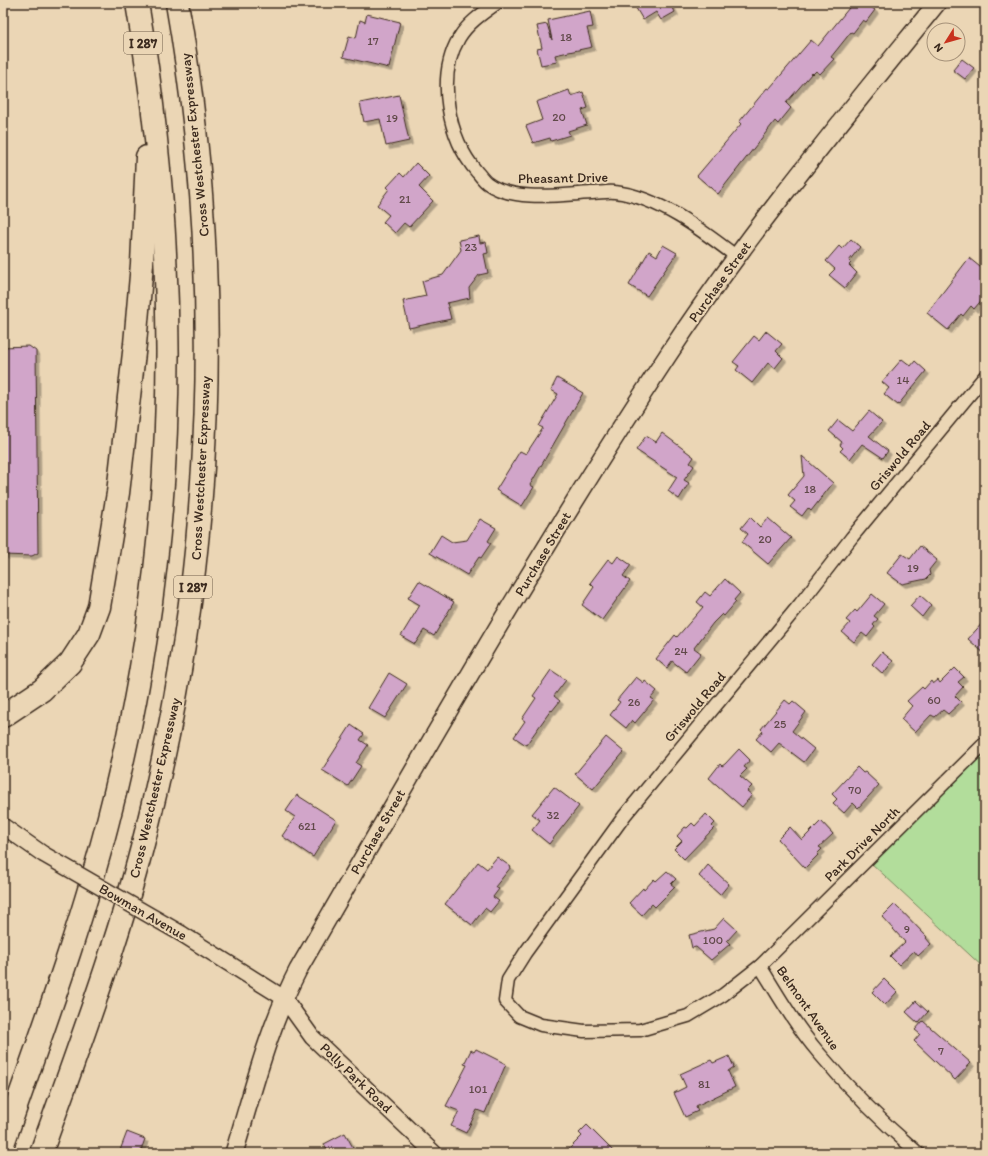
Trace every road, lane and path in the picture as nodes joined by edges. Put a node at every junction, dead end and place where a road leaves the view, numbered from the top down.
1 (137, 3) edge
2 (177, 3) edge
3 (497, 3) edge
4 (937, 3) edge
5 (150, 83) junction
6 (737, 257) junction
7 (985, 376) edge
8 (3, 716) edge
9 (985, 743) edge
10 (3, 826) edge
11 (760, 966) junction
12 (284, 998) junction
13 (584, 1031) joint
14 (3, 1144) edge
15 (42, 1153) edge
16 (234, 1153) edge
17 (434, 1153) edge
18 (918, 1153) edge

1 - 5 highway, I 287
2 - 15 highway, Cross Westchester Expressway / I 287
3 - 6 street, Pheasant Drive
4 - 6 main road, Purchase Street
5 - 8 highway
5 - 14 highway, I 287
6 - 12 main road, Purchase Street
7 - 13 street, Griswold Road
9 - 11 street, Park Drive North
10 - 12 street, Bowman Avenue, bridge
11 - 13 street, Belmont Avenue
11 - 18 street, Belmont Avenue
12 - 16 main road, Purchase Street
12 - 17 street, Polly Park Road

